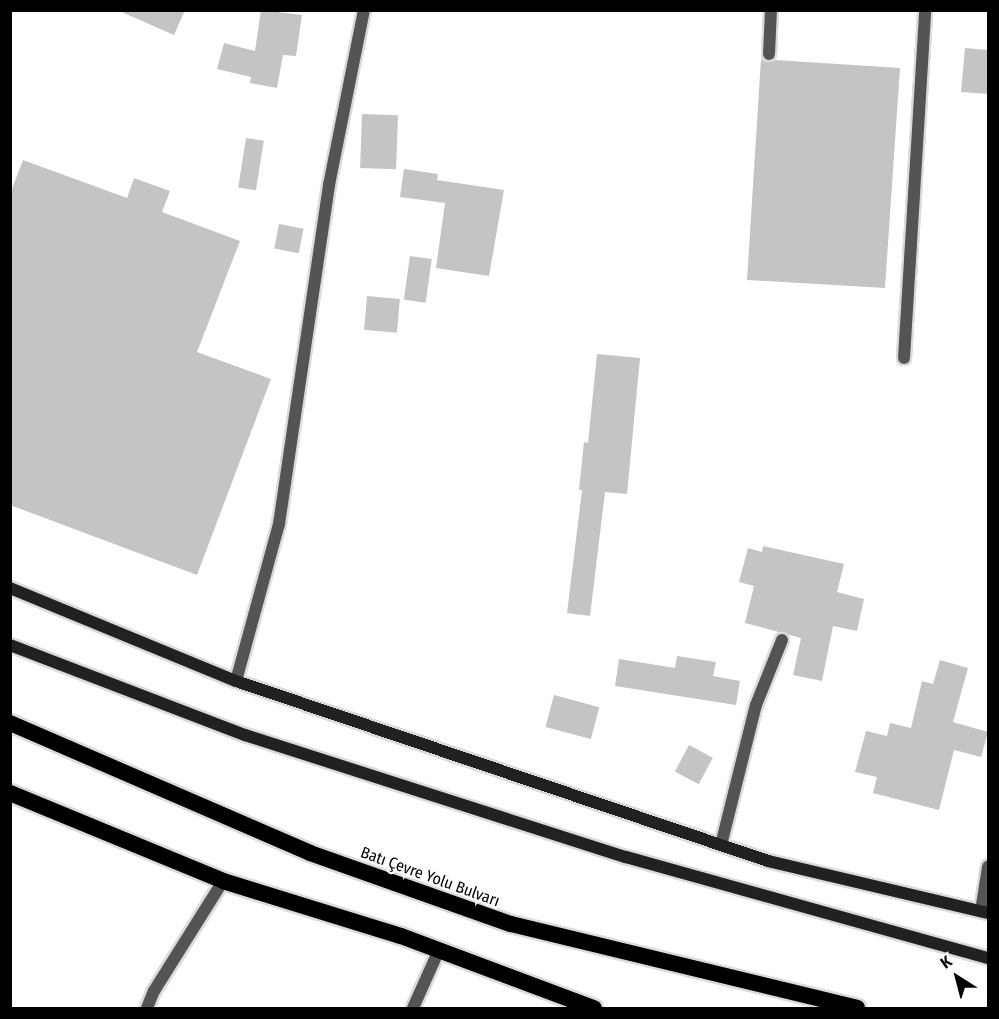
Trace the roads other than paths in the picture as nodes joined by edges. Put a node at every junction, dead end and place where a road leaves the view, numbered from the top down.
1 (364, 10) edge
2 (771, 10) edge
3 (925, 10) edge
4 (769, 54) dead end
5 (903, 358) dead end
6 (10, 588) edge
7 (782, 640) dead end
8 (10, 645) edge
9 (236, 681) junction
10 (10, 723) edge
11 (10, 793) edge
12 (721, 845) junction
13 (988, 867) edge
14 (223, 881) junction
15 (985, 912) edge
16 (439, 950) junction
17 (988, 958) edge
18 (147, 1008) edge
19 (413, 1008) edge
20 (594, 1008) edge
21 (857, 1008) edge

1 - 9 street
2 - 4 street
3 - 5 street
6 - 9 main road
7 - 12 street
8 - 17 main road
9 - 12 main road
10 - 21 highway, Batı Çevre Yolu Bulvarı
11 - 14 highway
12 - 15 main road
13 - 15 street
14 - 16 highway
14 - 18 street
16 - 19 street
16 - 20 highway

